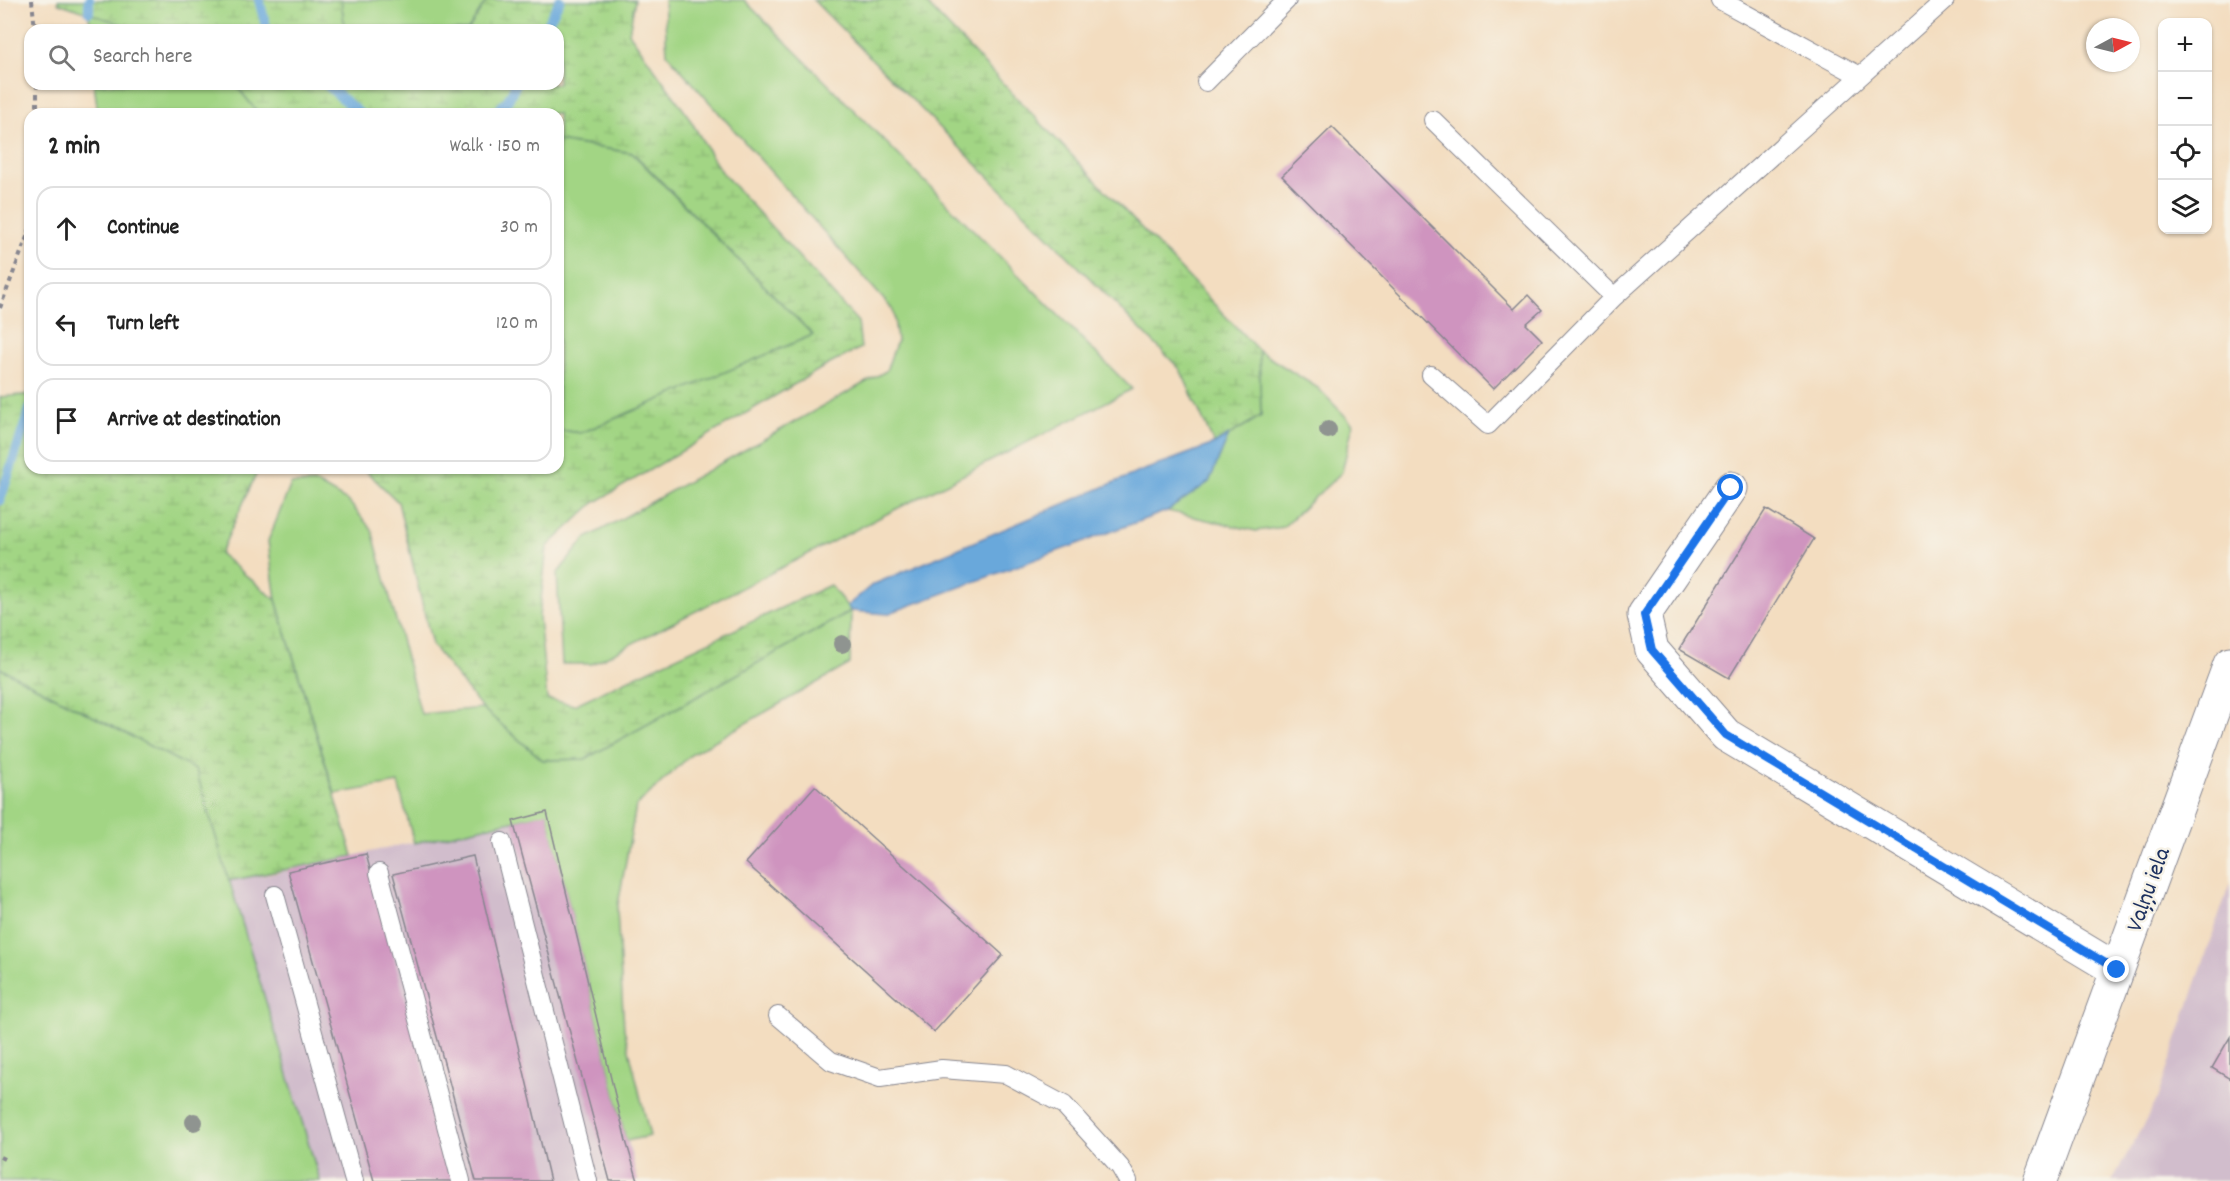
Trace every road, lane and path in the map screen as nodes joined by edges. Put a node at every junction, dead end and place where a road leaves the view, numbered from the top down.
1 (32, 0) edge
2 (1287, 0) edge
3 (1720, 0) edge
4 (1945, 0) edge
5 (34, 24) edge
6 (1860, 76) junction
7 (1206, 82) dead end
8 (37, 90) edge
9 (37, 108) edge
10 (1433, 120) dead end
11 (24, 245) edge
12 (1614, 297) junction
13 (0, 308) edge
14 (1431, 375) dead end
15 (1731, 488) dead end
16 (2230, 664) edge
17 (502, 842) dead end
18 (379, 873) dead end
19 (275, 895) dead end
20 (2117, 970) junction
21 (778, 1016) dead end
22 (354, 1181) edge
23 (461, 1181) edge
24 (588, 1181) edge
25 (1128, 1181) edge
26 (2040, 1181) edge

1 - 5 path
2 - 7 lane
3 - 6 lane
4 - 6 lane
6 - 12 lane
8 - 9 path
10 - 12 lane
11 - 13 path
12 - 14 lane
15 - 20 street
16 - 20 street, Vaļņu iela
17 - 24 lane
18 - 23 lane
19 - 22 lane
20 - 26 street, Vaļņu iela
21 - 25 lane

